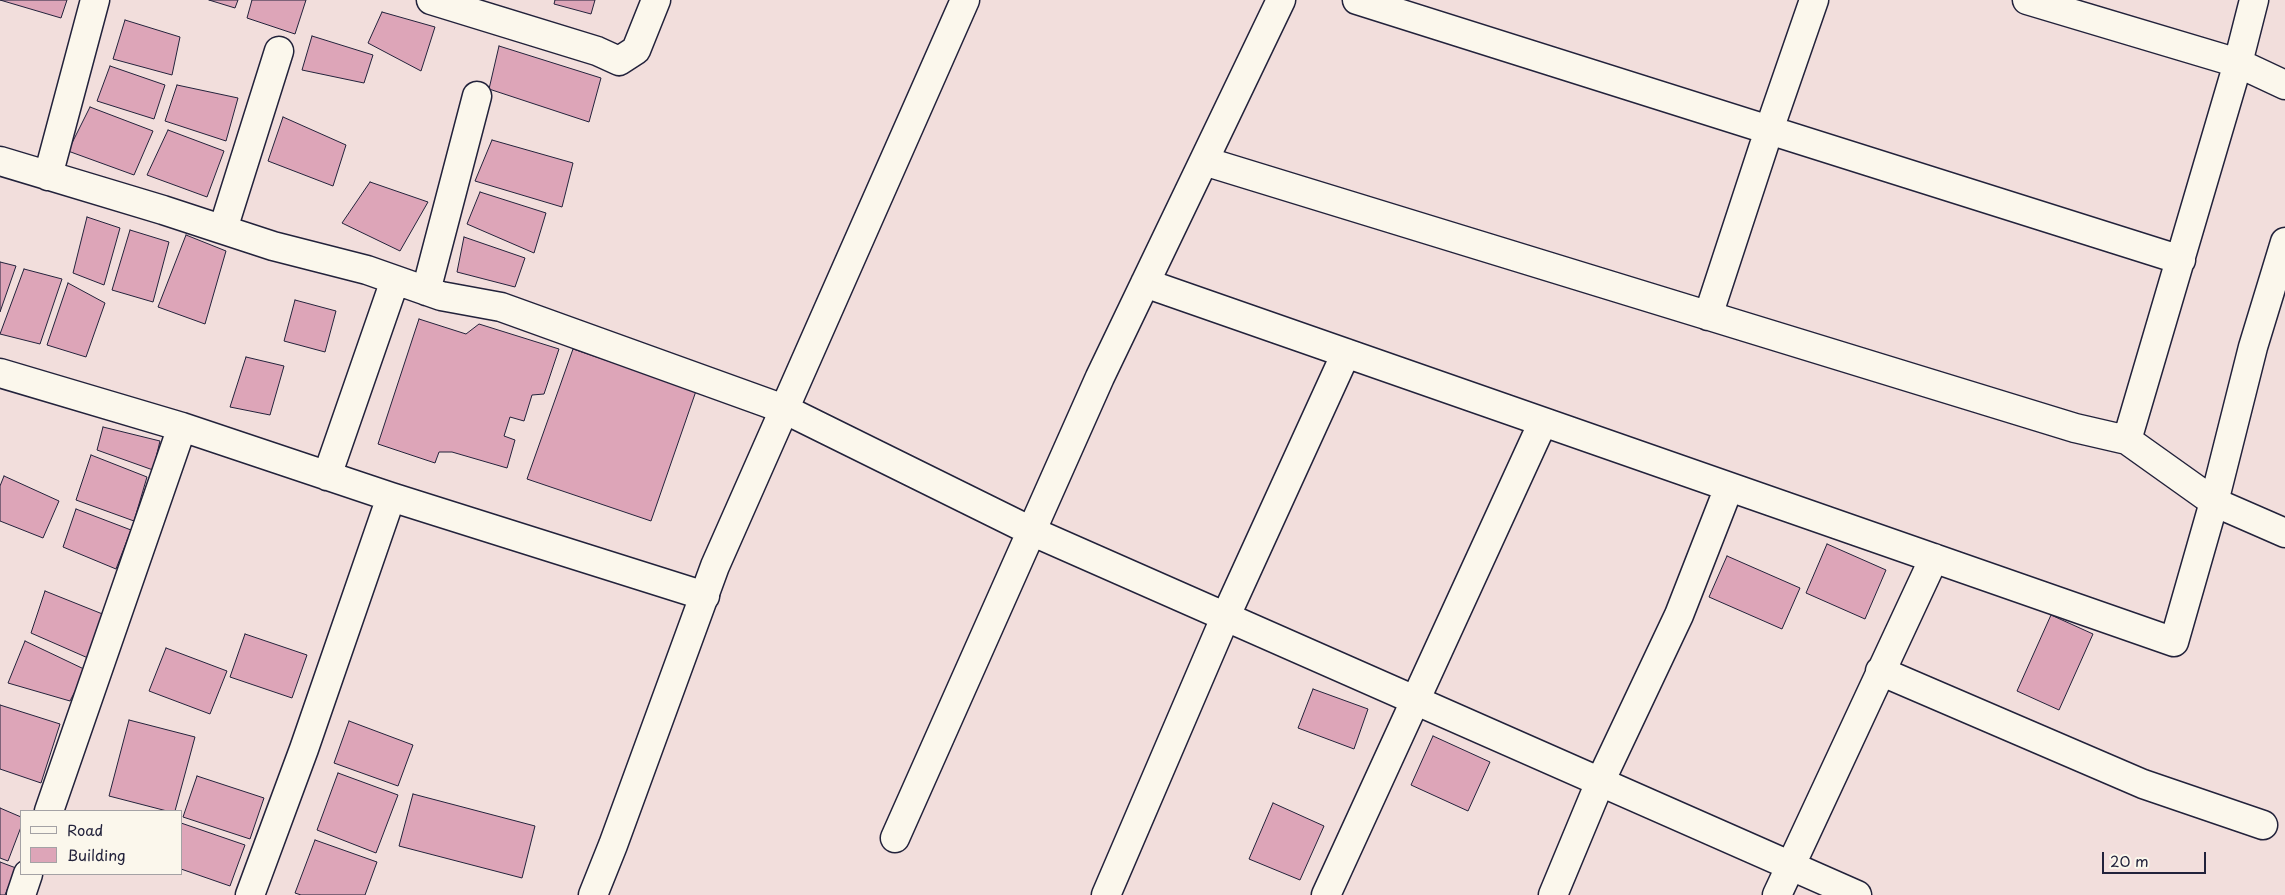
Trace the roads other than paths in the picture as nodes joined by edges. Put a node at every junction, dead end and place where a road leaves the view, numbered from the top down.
1 (95, 0) edge
2 (431, 0) edge
3 (656, 0) edge
4 (965, 0) edge
5 (1281, 0) edge
6 (1357, 0) edge
7 (1814, 0) edge
8 (2254, 0) edge
9 (2043, 2) edge
10 (279, 51) dead end
11 (2238, 63) junction
12 (2285, 85) edge
13 (476, 96) dead end
14 (1768, 130) junction
15 (0, 161) edge
16 (1204, 161) junction
17 (48, 176) junction
18 (223, 229) junction
19 (2285, 242) edge
20 (2180, 260) junction
21 (395, 280) junction
22 (1145, 284) junction
23 (426, 291) junction
24 (1708, 316) junction
25 (2274, 316) edge
26 (1346, 353) junction
27 (0, 373) edge
28 (784, 409) junction
29 (1543, 422) junction
30 (182, 427) junction
31 (2127, 440) junction
32 (327, 476) junction
33 (1729, 487) junction
34 (391, 497) junction
35 (2214, 502) junction
36 (1031, 531) junction
37 (2285, 533) edge
38 (1934, 558) junction
39 (705, 596) junction
40 (1226, 617) junction
41 (1880, 671) junction
42 (1414, 700) junction
43 (1600, 782) junction
44 (49, 810) edge
45 (2264, 825) dead end
46 (895, 838) dead end
47 (1790, 866) junction
48 (28, 875) edge
49 (21, 895) edge
50 (250, 895) edge
51 (593, 895) edge
52 (1106, 895) edge
53 (1326, 895) edge
54 (1552, 895) edge
55 (1776, 895) edge
56 (1857, 895) edge

1 - 17 street
2 - 3 street
4 - 28 street
5 - 16 street
6 - 14 street
7 - 14 street
8 - 11 street
9 - 11 street
10 - 18 street
11 - 12 street
11 - 20 street
13 - 23 street
14 - 20 street
14 - 24 street
15 - 17 street
16 - 22 street
16 - 24 street
17 - 18 street
18 - 21 street
19 - 25 street
20 - 31 street
21 - 23 street
21 - 32 street
22 - 26 street
22 - 36 street
23 - 28 street
24 - 31 street
25 - 35 street
26 - 29 street
26 - 40 street
27 - 30 street
28 - 36 street
28 - 39 street
29 - 33 street
29 - 42 street
30 - 32 street
30 - 44 street
31 - 35 street
32 - 34 street
33 - 38 street
33 - 43 street
34 - 39 street
34 - 50 street
35 - 37 street
35 - 38 street
36 - 40 street
36 - 46 street
38 - 41 street
39 - 51 street
40 - 42 street
40 - 52 street
41 - 45 street
41 - 47 street
42 - 43 street
42 - 53 street
43 - 47 street
43 - 54 street
47 - 55 street
47 - 56 street
48 - 49 street

